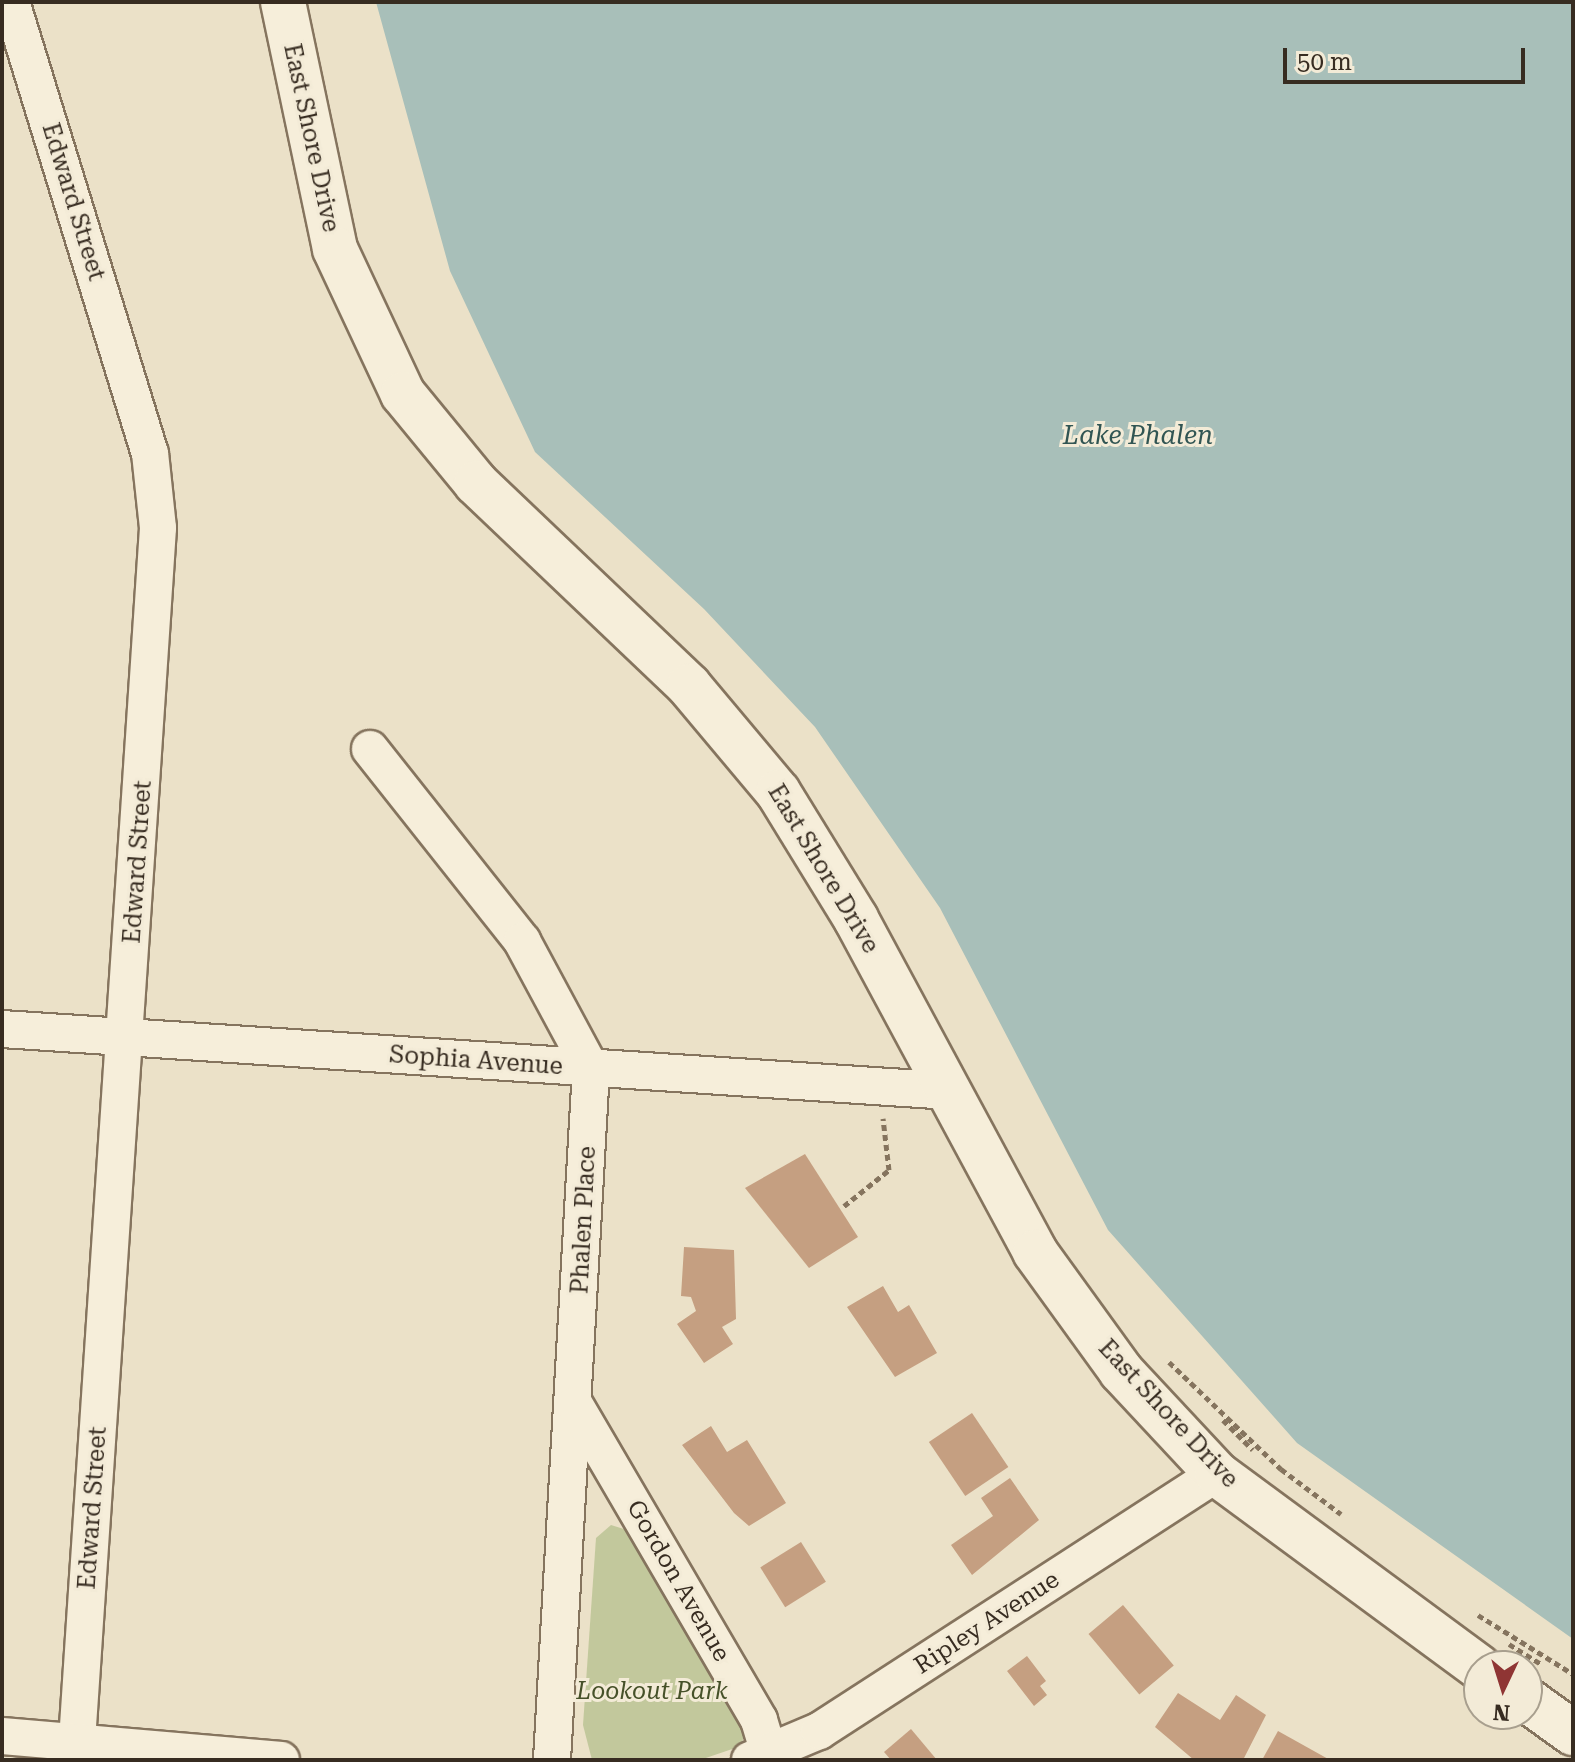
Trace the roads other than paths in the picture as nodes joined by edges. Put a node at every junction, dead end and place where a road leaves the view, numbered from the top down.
1 (11, 2) edge
2 (283, 2) edge
3 (370, 749) dead end
4 (2, 1029) edge
5 (127, 1037) junction
6 (591, 1069) junction
7 (950, 1091) junction
8 (575, 1405) junction
9 (1217, 1474) junction
10 (1463, 1655) edge
11 (1543, 1711) edge
12 (1573, 1733) edge
13 (2, 1736) edge
14 (77, 1742) junction
15 (1573, 1754) edge
16 (763, 1757) edge
17 (281, 1760) edge
18 (552, 1760) edge
19 (1571, 1760) edge

1 - 5 street, Edward Street
2 - 7 street, East Shore Drive
3 - 6 street
4 - 5 street, Sophia Avenue
5 - 6 street, Sophia Avenue
5 - 14 street, Edward Street
6 - 7 street, Sophia Avenue
6 - 8 street, Phalen Place
7 - 9 street, East Shore Drive
8 - 16 street, Gordon Avenue
8 - 18 street, Phalen Place
9 - 10 street, East Shore Drive
9 - 16 street, Ripley Avenue
11 - 12 street
13 - 14 street
14 - 17 street
15 - 19 street

